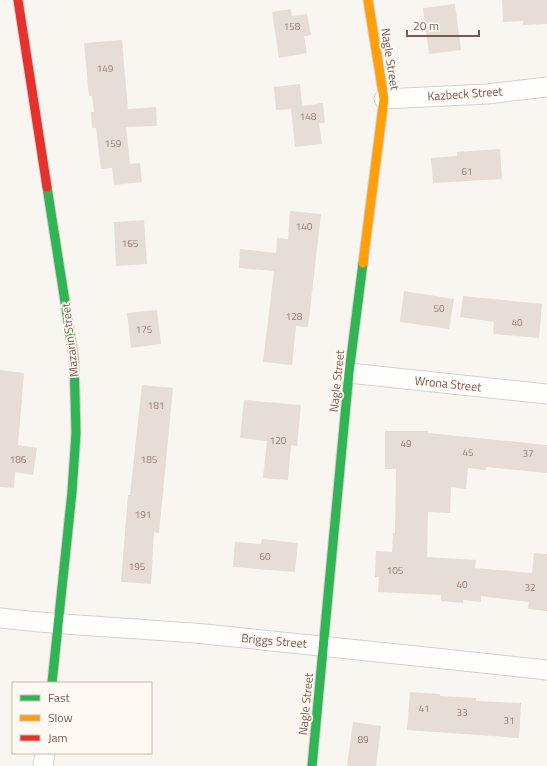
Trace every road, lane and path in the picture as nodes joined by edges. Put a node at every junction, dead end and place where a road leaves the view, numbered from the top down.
1 (18, 0) edge
2 (368, 0) edge
3 (547, 87) edge
4 (384, 99) junction
5 (349, 374) junction
6 (547, 394) edge
7 (0, 618) edge
8 (59, 625) junction
9 (324, 646) junction
10 (547, 670) edge
11 (52, 682) edge
12 (45, 754) edge
13 (43, 766) edge
14 (312, 766) edge

1 - 8 street, Mazarin Street
2 - 4 street, Nagle Street
3 - 4 street, Kazbeck Street
4 - 5 street, Nagle Street
5 - 6 street, Wrona Street
5 - 9 street, Nagle Street
7 - 8 street, Briggs Street
8 - 9 street, Briggs Street
8 - 11 street, Mazarin Street
9 - 10 street, Briggs Street
9 - 14 street, Nagle Street
12 - 13 street

